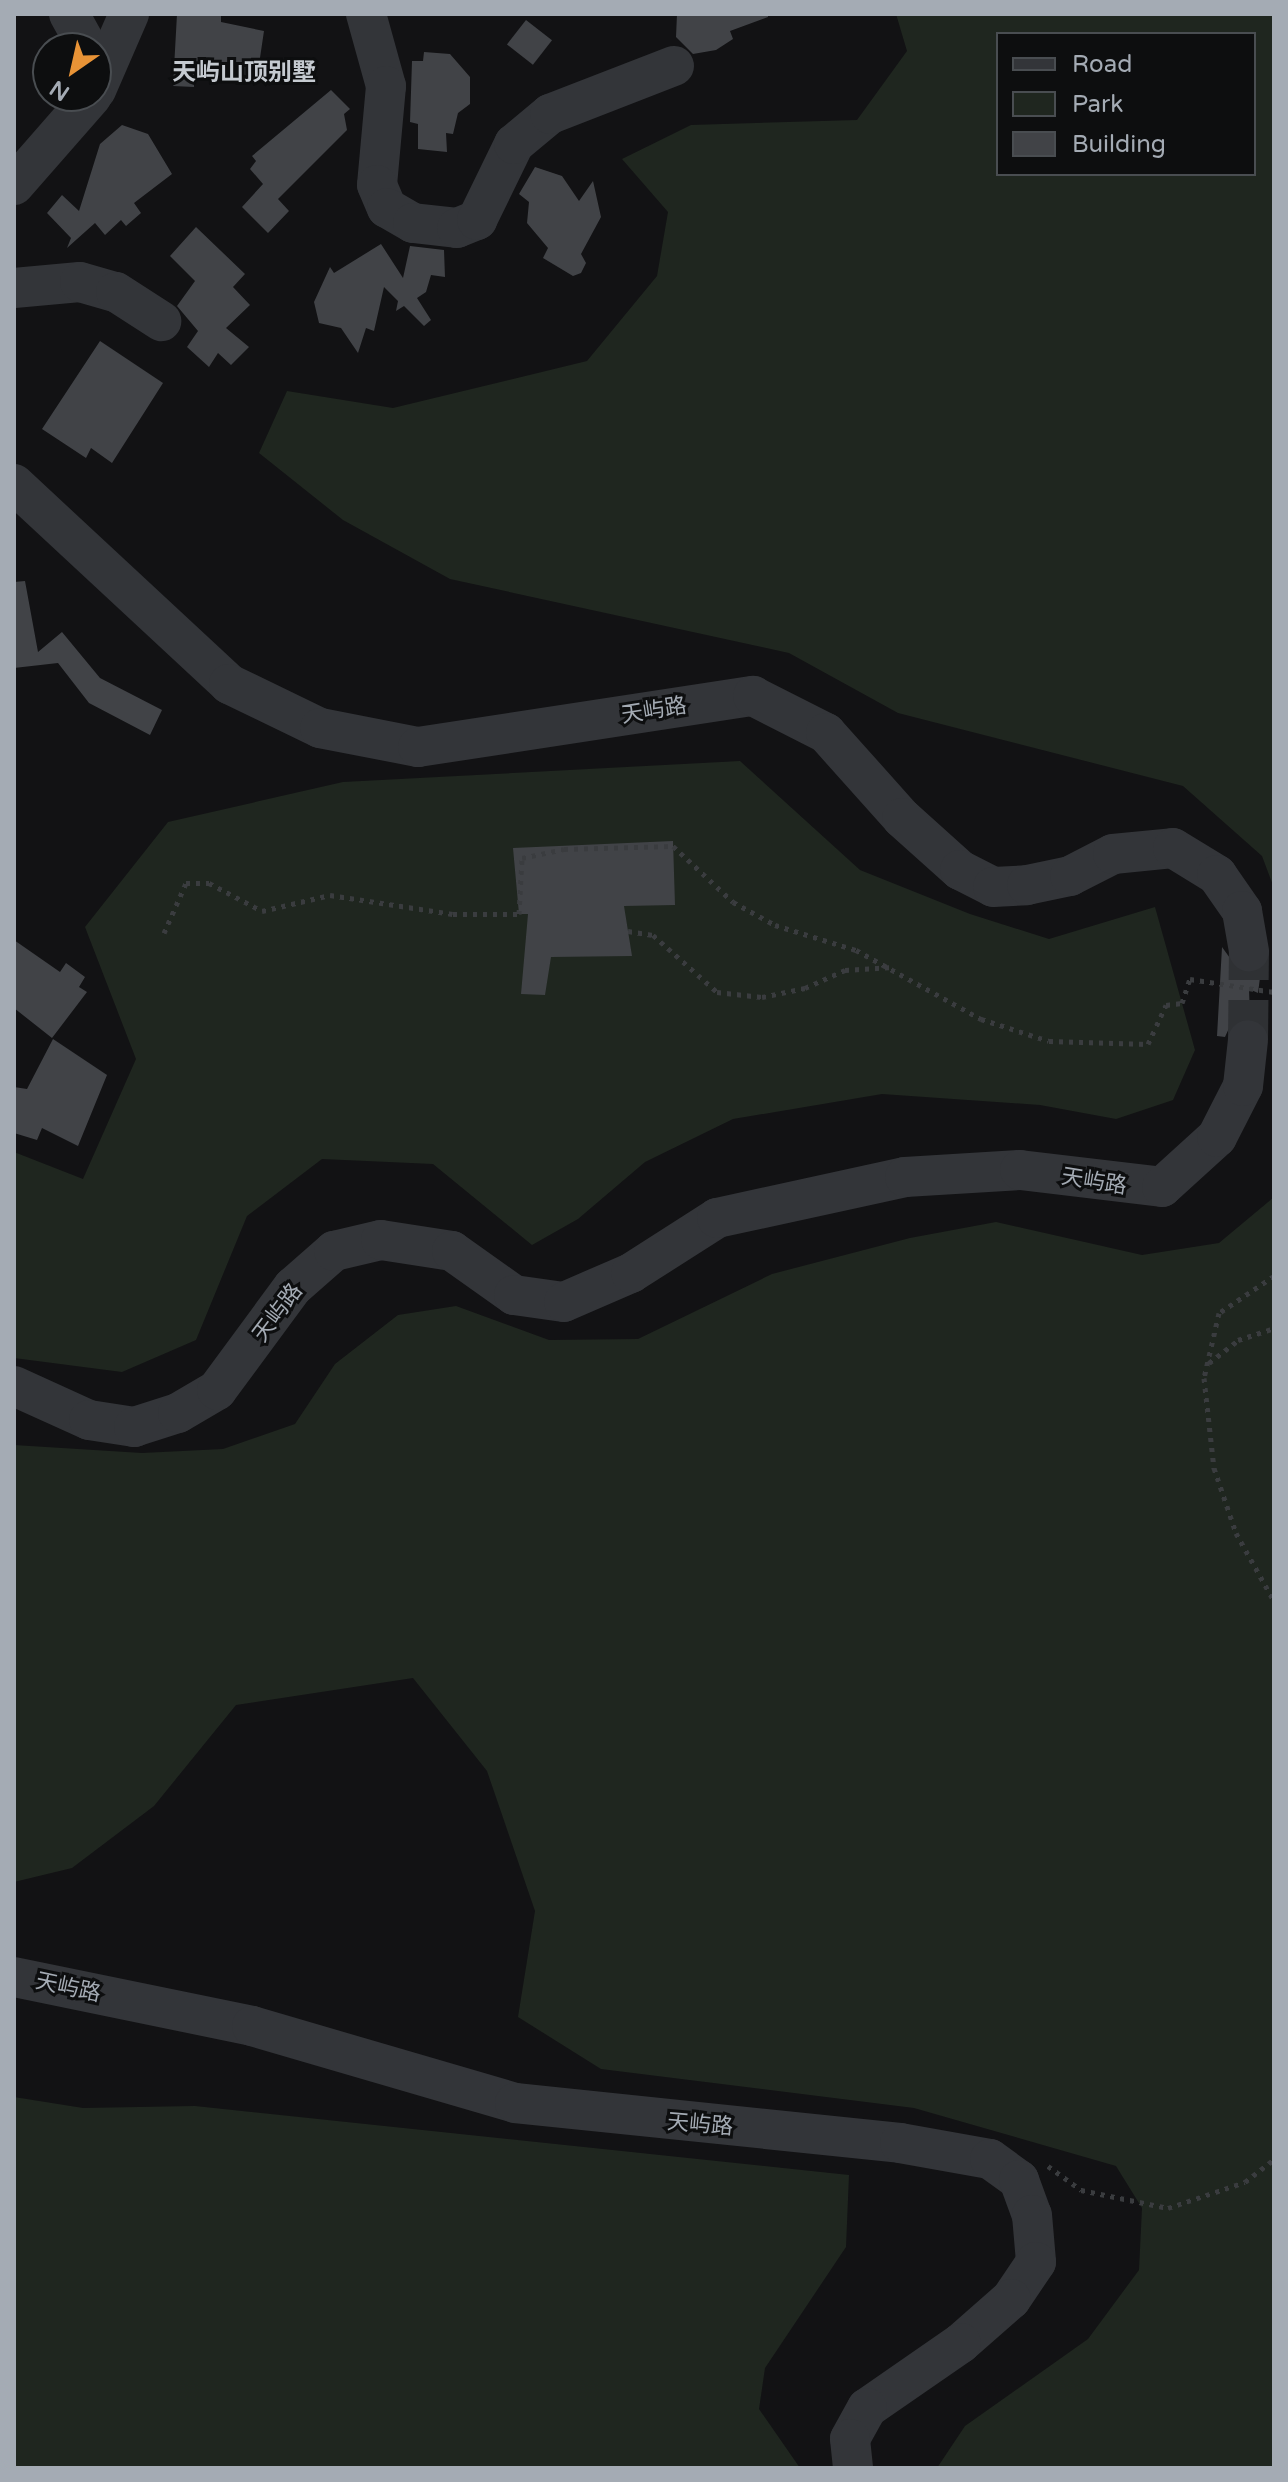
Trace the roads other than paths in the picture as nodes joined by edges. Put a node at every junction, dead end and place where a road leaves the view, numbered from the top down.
1 (129, 14) edge
2 (366, 14) edge
3 (112, 44) edge
4 (674, 66) dead end
5 (67, 112) edge
6 (14, 185) edge
7 (14, 288) edge
8 (161, 321) dead end
9 (14, 484) edge
10 (1249, 951) tunnel mouth
11 (1248, 1040) tunnel mouth
12 (14, 1386) edge
13 (14, 1977) edge
14 (853, 2468) edge

1 - 3 street
2 - 4 street
5 - 6 street
7 - 8 street
9 - 10 street, 天屿路
11 - 12 street, 天屿路
13 - 14 street, 天屿路

